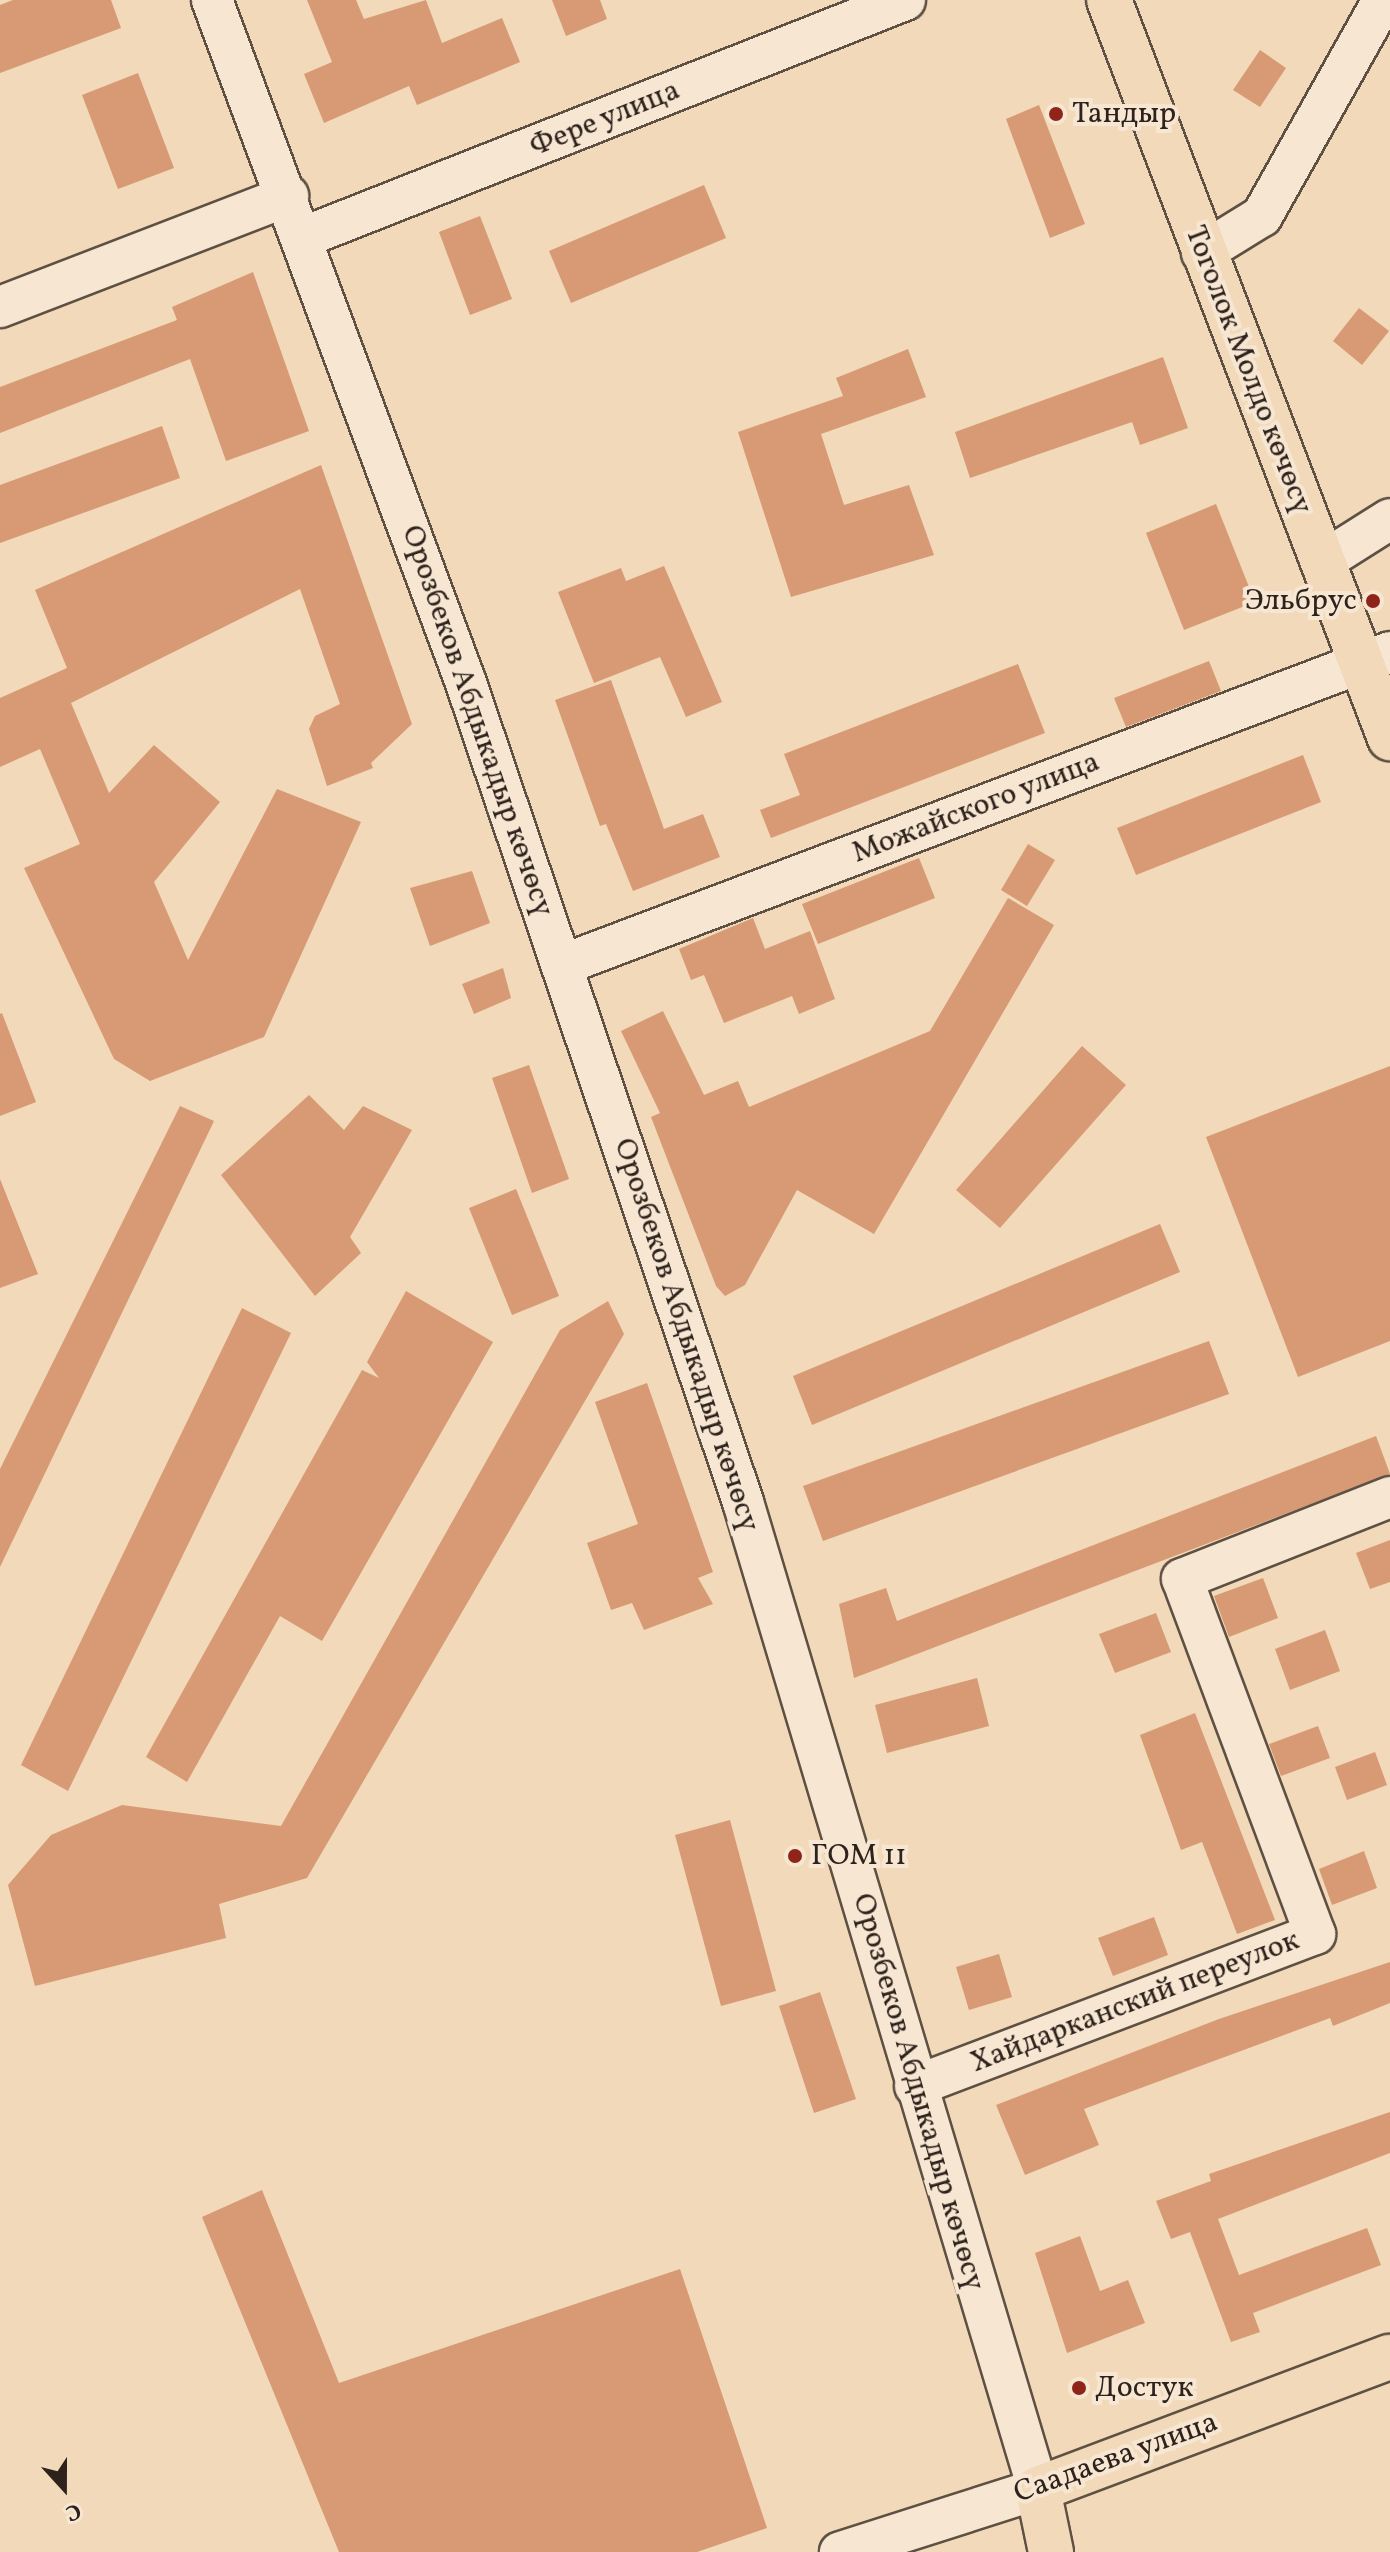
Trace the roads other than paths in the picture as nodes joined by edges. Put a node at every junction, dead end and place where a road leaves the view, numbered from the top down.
1 (212, 0) edge
2 (905, 0) edge
3 (1109, 0) edge
4 (1383, 0) edge
5 (288, 196) junction
6 (304, 237) junction
7 (1202, 253) junction
8 (0, 307) edge
9 (1390, 519) edge
10 (1322, 562) junction
11 (1376, 658) edge
12 (1390, 738) edge
13 (562, 965) junction
14 (1390, 1497) edge
15 (915, 2086) junction
16 (1390, 2357) edge
17 (1038, 2489) junction
18 (840, 2552) edge
19 (1051, 2552) edge

1 - 5 street, Орозбеков Абдыкадыр көчөсү
2 - 6 street, Фере улица
3 - 7 main road, Тоголок Молдо көчөсү
4 - 7 street
5 - 6 street, Орозбеков Абдыкадыр көчөсү
5 - 8 street
6 - 13 street, Орозбеков Абдыкадыр көчөсү
7 - 10 main road, Тоголок Молдо көчөсү
9 - 10 street
10 - 11 main road, Тоголок Молдо көчөсү
11 - 12 main road, Тоголок Молдо көчөсү
11 - 13 street, Можайского улица
13 - 15 street, Орозбеков Абдыкадыр көчөсү
14 - 15 street, Хайдарканский переулок
15 - 17 street, Орозбеков Абдыкадыр көчөсү
16 - 17 main road, Саадаева улица
17 - 18 street, Саадаева улица
17 - 19 main road

